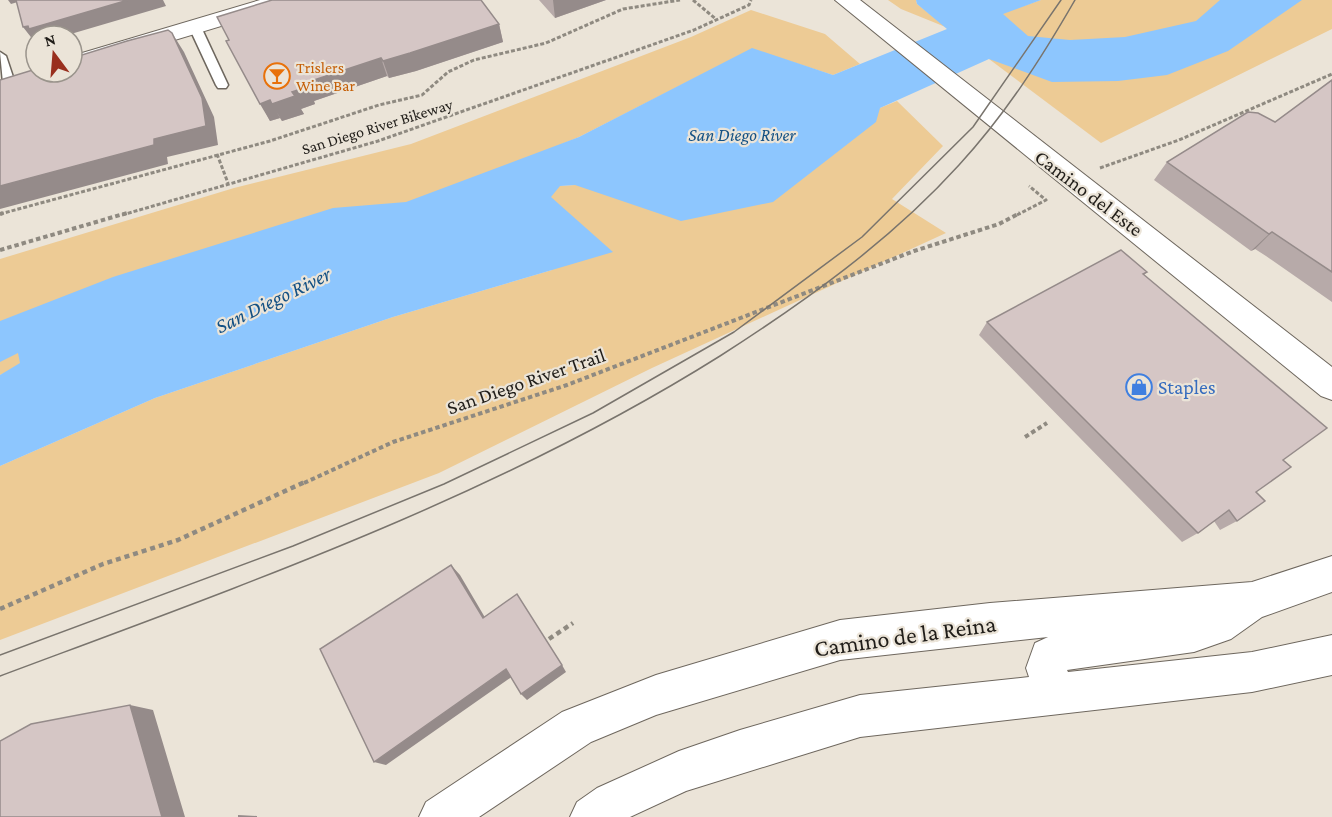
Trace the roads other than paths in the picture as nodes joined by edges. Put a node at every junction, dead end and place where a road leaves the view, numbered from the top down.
1 (283, 0) edge
2 (846, 0) edge
3 (195, 27) junction
4 (0, 56) edge
5 (84, 60) edge
6 (12, 82) edge
7 (222, 86) dead end
8 (1332, 386) edge
9 (1332, 574) edge
10 (1252, 601) junction
11 (1332, 655) edge
12 (1055, 694) junction
13 (441, 817) edge
14 (592, 817) edge

1 - 3 street
2 - 8 main road, Camino del Este
3 - 5 street
3 - 7 lane
4 - 6 lane
9 - 10 main road, Camino de la Reina
10 - 12 main road
10 - 13 main road, Camino de la Reina
11 - 12 main road
12 - 14 main road

